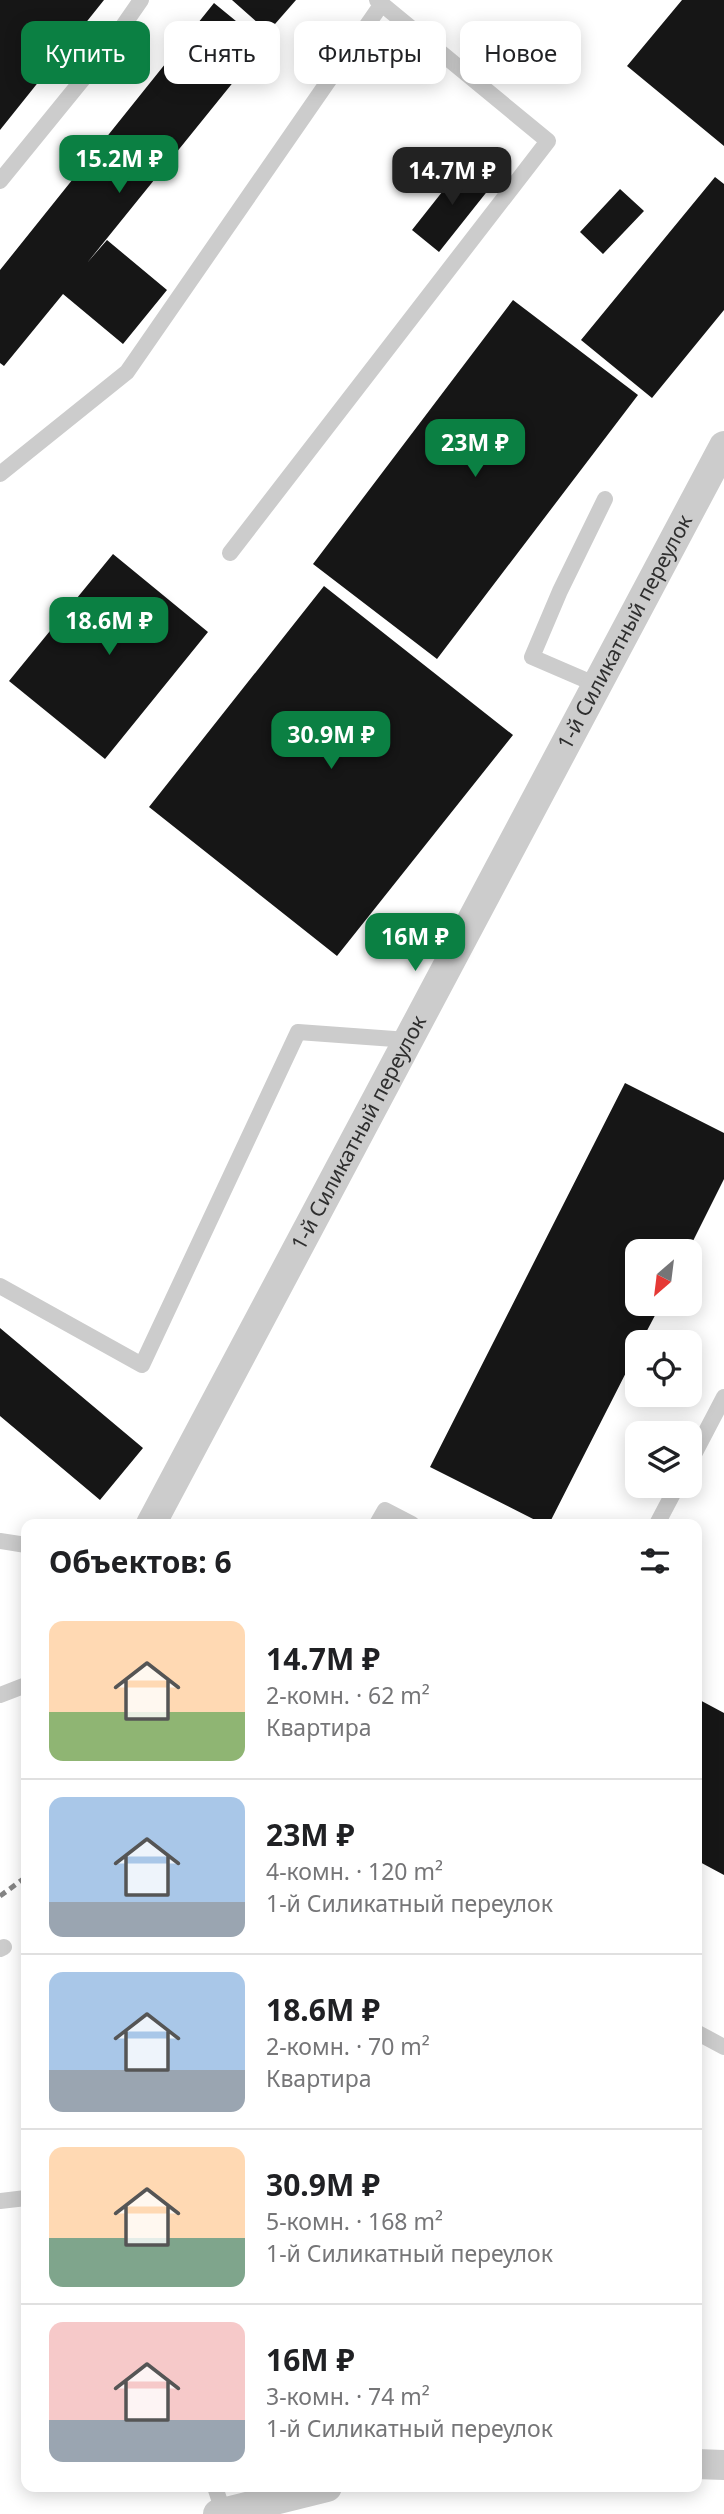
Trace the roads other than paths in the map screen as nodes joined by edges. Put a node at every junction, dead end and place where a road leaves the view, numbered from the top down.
1 (141, 0) edge
2 (379, 3) edge
3 (0, 181) edge
4 (724, 446) edge
5 (0, 474) edge
6 (605, 499) dead end
7 (230, 554) dead end
8 (597, 685) junction
9 (408, 1040) junction
10 (0, 1286) edge
11 (724, 1397) edge
12 (702, 1439) edge
13 (671, 1498) edge
14 (154, 1519) edge
15 (380, 1519) edge
16 (402, 1519) edge
17 (660, 1519) edge
18 (0, 1541) edge
19 (21, 1544) edge
20 (21, 1687) edge
21 (0, 1695) edge
22 (702, 2035) edge
23 (724, 2047) edge
24 (21, 2199) edge
25 (0, 2201) edge
26 (702, 2464) edge
27 (724, 2465) edge
28 (300, 2492) edge
29 (220, 2507) edge

1 - 3 lane
2 - 5 lane
2 - 7 lane
4 - 8 street, 1-й Силикатный переулок
6 - 8 lane
8 - 9 street, 1-й Силикатный переулок
9 - 10 lane
9 - 14 street, 1-й Силикатный переулок
11 - 12 lane
13 - 17 lane
15 - 16 lane
18 - 19 lane
20 - 21 lane
22 - 23 lane
24 - 25 lane
26 - 27 street
28 - 29 street

